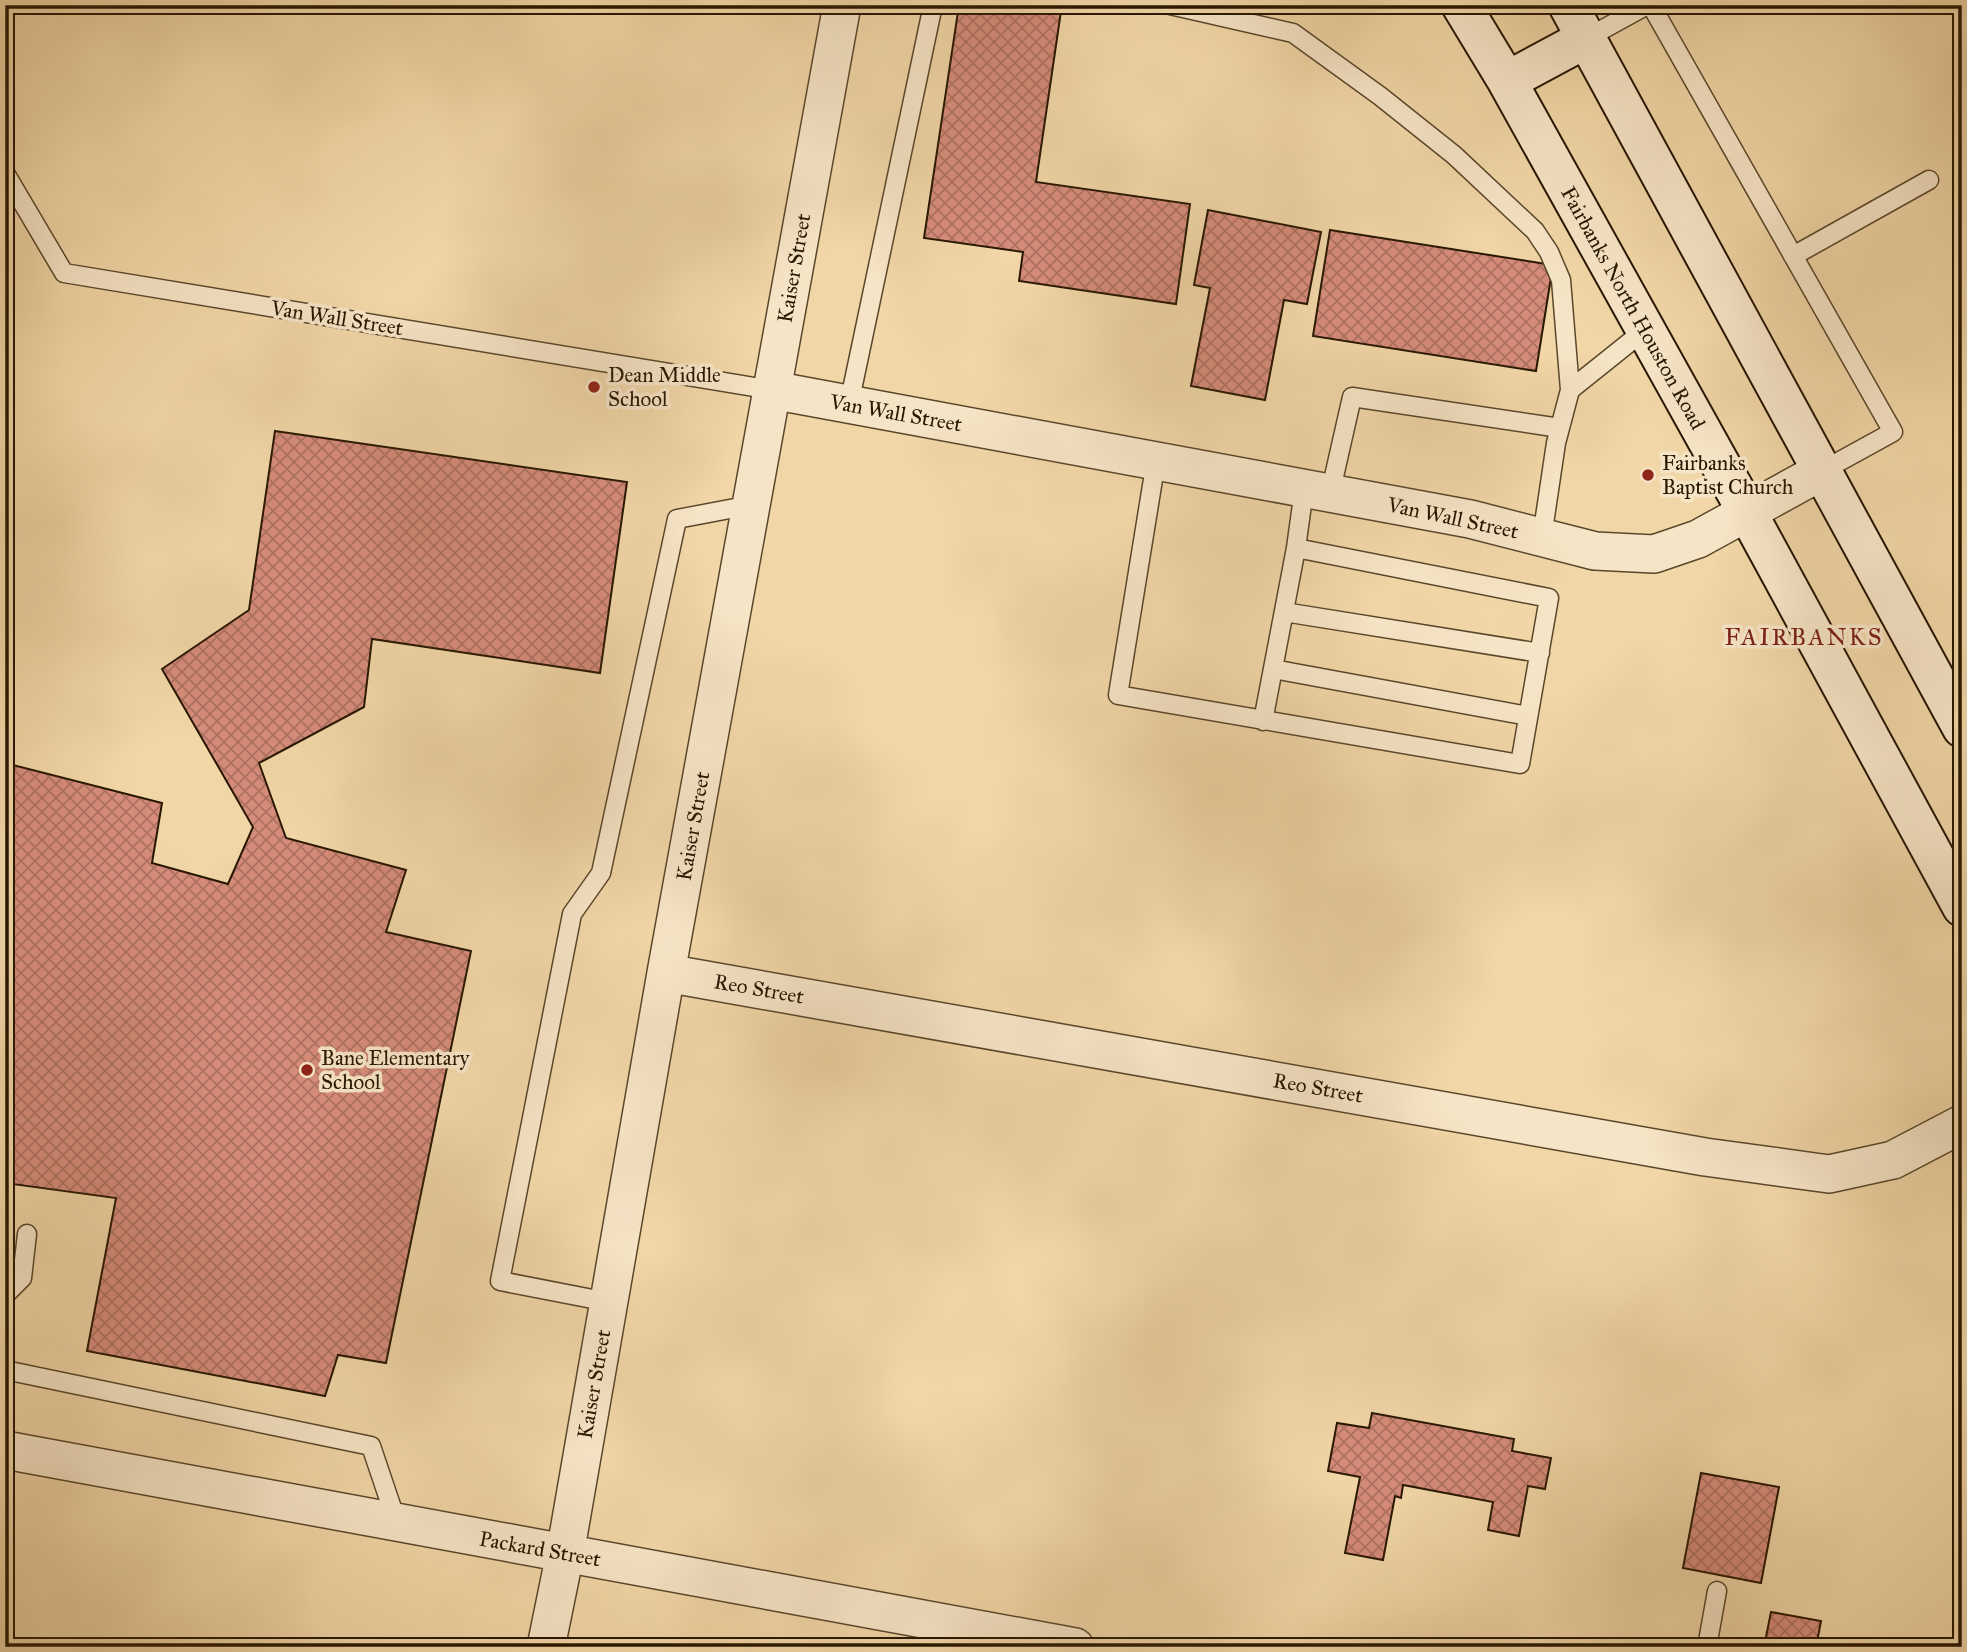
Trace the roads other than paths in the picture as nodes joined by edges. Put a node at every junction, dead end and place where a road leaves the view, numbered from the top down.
1 (842, 5) edge
2 (933, 5) edge
3 (1170, 5) edge
4 (1461, 5) edge
5 (1569, 5) edge
6 (1649, 5) edge
7 (1587, 38) junction
8 (1507, 81) junction
9 (5, 173) edge
10 (1929, 180) dead end
11 (1793, 256) junction
12 (1645, 330) junction
13 (772, 390) junction
14 (1570, 390) junction
15 (849, 404) junction
16 (1560, 428) junction
17 (1156, 461) junction
18 (1822, 471) junction
19 (1317, 492) junction
20 (751, 505) junction
21 (1747, 512) junction
22 (1542, 537) junction
23 (1296, 548) junction
24 (1284, 612) junction
25 (1539, 653) junction
26 (1273, 669) junction
27 (1957, 706) edge
28 (1528, 716) junction
29 (1263, 721) junction
30 (1962, 907) edge
31 (666, 973) junction
32 (1962, 1124) edge
33 (27, 1234) dead end
34 (5, 1295) edge
35 (608, 1303) junction
36 (5, 1370) edge
37 (5, 1450) edge
38 (397, 1523) junction
39 (565, 1554) junction
40 (1717, 1591) dead end
41 (546, 1647) edge
42 (1075, 1647) edge
43 (1707, 1647) edge

1 - 13 street, Kaiser Street
2 - 15 lane
3 - 14 lane
4 - 8 main road, Fairbanks North Houston Road
5 - 7 main road
6 - 7 lane
6 - 11 lane
7 - 8 main road
7 - 18 main road
8 - 12 main road, Fairbanks North Houston Road
9 - 13 lane, Van Wall Street
10 - 11 lane
11 - 18 lane
12 - 14 lane
12 - 21 main road, Fairbanks North Houston Road
13 - 15 street, Van Wall Street
13 - 20 street, Kaiser Street
14 - 16 lane
15 - 17 street, Van Wall Street
16 - 19 lane
16 - 22 lane
17 - 19 street, Van Wall Street
17 - 29 lane
18 - 21 street, Van Wall Street
18 - 27 main road
19 - 22 street, Van Wall Street
19 - 23 lane
20 - 31 street, Kaiser Street
20 - 35 lane
21 - 22 street, Van Wall Street
21 - 30 main road, Fairbanks North Houston Road
23 - 24 lane
23 - 25 lane
24 - 25 lane
24 - 26 lane
25 - 28 lane
26 - 28 lane
26 - 29 lane
28 - 29 lane
31 - 32 street, Reo Street
31 - 35 street, Kaiser Street
33 - 34 lane
35 - 39 street, Kaiser Street
36 - 38 lane
37 - 38 street, Packard Street
38 - 39 street, Packard Street
39 - 41 street, Kaiser Street
39 - 42 street, Packard Street
40 - 43 lane

